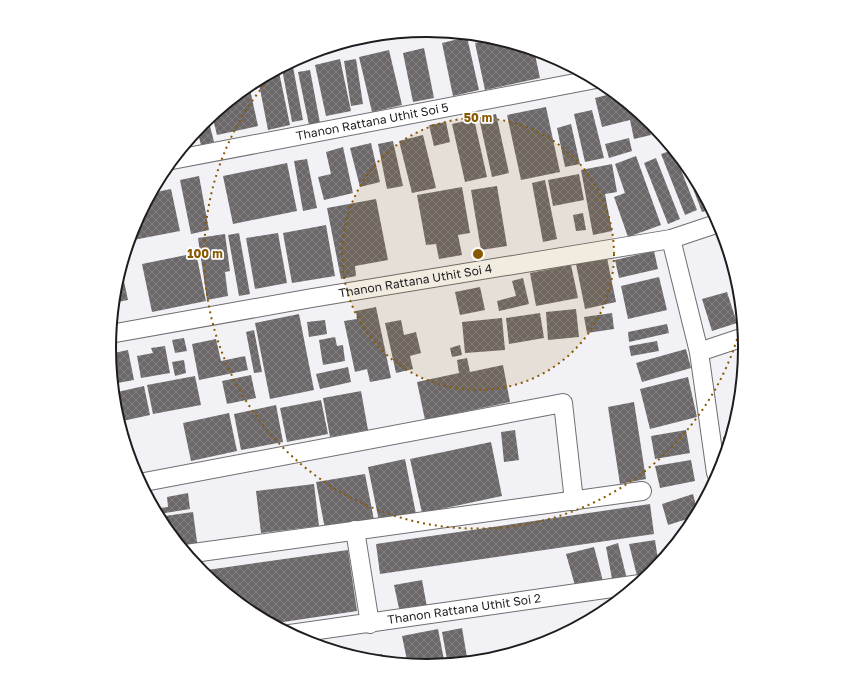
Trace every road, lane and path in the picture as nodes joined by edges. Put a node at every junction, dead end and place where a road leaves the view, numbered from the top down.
1 (586, 81) edge
2 (181, 158) edge
3 (713, 225) edge
4 (671, 239) junction
5 (116, 333) edge
6 (738, 339) edge
7 (699, 352) junction
8 (715, 467) edge
9 (146, 482) edge
10 (642, 491) dead end
11 (574, 501) junction
12 (355, 530) junction
13 (192, 553) edge
14 (629, 586) edge
15 (370, 624) junction
16 (300, 633) edge

1 - 2 street, Thanon Rattana Uthit Soi 5
3 - 4 street, Thanon Rattana Uthit Soi 4
4 - 5 street, Thanon Rattana Uthit Soi 4
4 - 7 street
6 - 7 street
7 - 8 street
9 - 11 street
10 - 11 street
11 - 12 street
12 - 13 street
12 - 15 street
14 - 15 street, Thanon Rattana Uthit Soi 2
15 - 16 street, Thanon Rattana Uthit Soi 2

